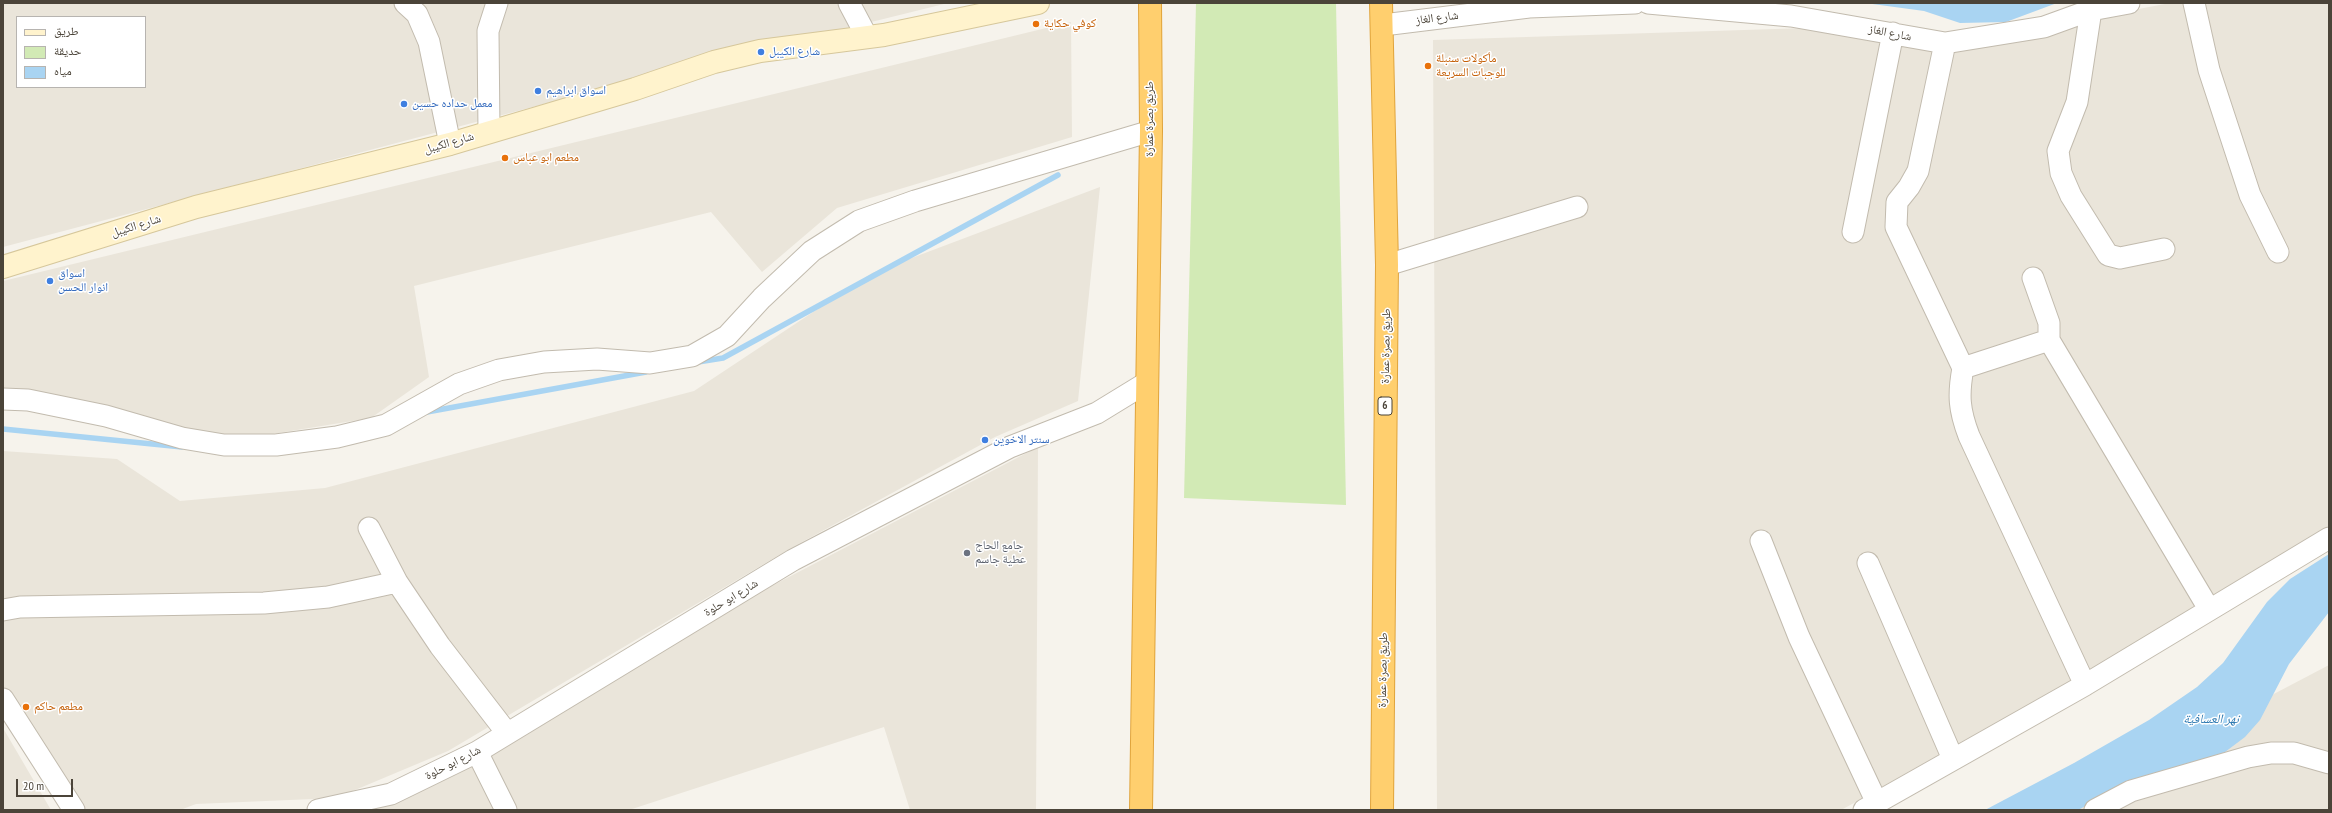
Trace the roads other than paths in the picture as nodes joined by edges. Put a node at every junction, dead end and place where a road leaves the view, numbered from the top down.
1 (405, 3) edge
2 (497, 3) edge
3 (849, 3) edge
4 (1038, 3) edge
5 (1150, 3) edge
6 (1382, 3) edge
7 (1635, 3) edge
8 (1648, 3) edge
9 (2129, 3) edge
10 (2194, 3) edge
11 (2091, 10) junction
12 (1383, 25) junction
13 (1893, 33) junction
14 (867, 37) junction
15 (1944, 43) junction
16 (1151, 131) junction
17 (489, 132) junction
18 (450, 144) junction
19 (1577, 207) dead end
20 (1853, 232) dead end
21 (2164, 249) dead end
22 (2278, 252) dead end
23 (1387, 265) junction
24 (3, 267) edge
25 (2033, 278) dead end
26 (2049, 340) junction
27 (1963, 368) junction
28 (1146, 383) junction
29 (3, 399) edge
30 (369, 528) dead end
31 (2329, 538) edge
32 (1762, 541) dead end
33 (1868, 563) dead end
34 (397, 582) junction
35 (2209, 609) junction
36 (3, 610) edge
37 (2085, 685) junction
38 (3, 699) edge
39 (507, 733) junction
40 (477, 752) junction
41 (1953, 759) junction
42 (2329, 763) edge
43 (351, 806) edge
44 (1871, 806) edge
45 (74, 810) edge
46 (318, 810) edge
47 (506, 810) edge
48 (1141, 810) edge
49 (1382, 810) edge
50 (2096, 810) edge

1 - 18 street
2 - 17 street
3 - 14 street
4 - 14 street, شارع الكيبل
5 - 16 highway, طريق بصرة عمارة
6 - 12 highway, طريق بصرة عمارة / 6
7 - 12 street, شارع الغاز
8 - 13 street, شارع الغاز
9 - 11 street, شارع الغاز
10 - 22 street
11 - 15 street, شارع الغاز
11 - 21 street
12 - 23 highway, طريق بصرة عمارة / 6
13 - 15 street, شارع الغاز
13 - 20 street
14 - 17 street, شارع الكيبل
15 - 27 street
16 - 28 highway, طريق بصرة عمارة
16 - 29 street
17 - 18 street, شارع الكيبل
18 - 24 street, شارع الكيبل
19 - 23 street
23 - 49 highway, طريق بصرة عمارة / 6
25 - 26 street
26 - 27 street
26 - 35 street
27 - 37 street
28 - 39 street, شارع ابو حلوة
28 - 48 highway, طريق بصرة عمارة
30 - 34 street
31 - 35 street
32 - 44 street
33 - 41 street
34 - 36 street
34 - 39 street
35 - 37 street
37 - 41 street
38 - 45 street
39 - 40 street, شارع ابو حلوة
40 - 43 street, شارع ابو حلوة
40 - 47 street
41 - 44 street
42 - 50 street
43 - 46 street, شارع ابو حلوة

